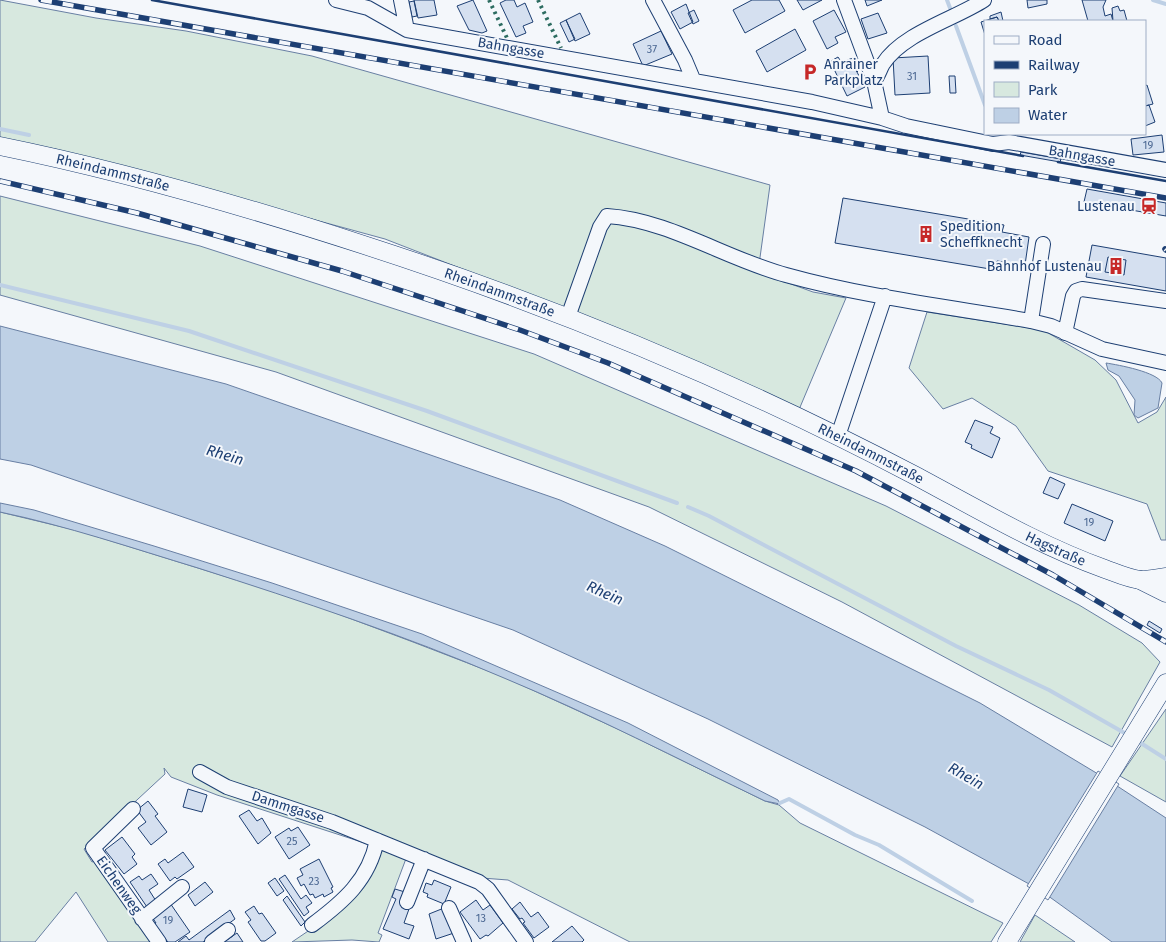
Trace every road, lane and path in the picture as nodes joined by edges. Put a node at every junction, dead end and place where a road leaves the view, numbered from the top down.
1 (401, 0) edge
2 (653, 0) edge
3 (844, 0) edge
4 (984, 0) edge
5 (345, 1) edge
6 (406, 30) junction
7 (693, 80) junction
8 (874, 81) junction
9 (882, 118) junction
10 (0, 146) edge
11 (1166, 170) edge
12 (1043, 244) dead end
13 (885, 296) junction
14 (1166, 301) edge
15 (568, 317) junction
16 (1031, 321) junction
17 (1065, 333) junction
18 (1166, 363) edge
19 (838, 436) junction
20 (975, 508) joint
21 (1166, 577) edge
22 (1140, 580) junction
23 (1166, 593) edge
24 (1166, 683) edge
25 (200, 772) dead end
26 (133, 809) dead end
27 (377, 840) junction
28 (424, 859) junction
29 (182, 887) dead end
30 (408, 902) dead end
31 (449, 908) dead end
32 (142, 919) junction
33 (312, 925) dead end
34 (228, 930) dead end
35 (159, 942) edge
36 (212, 942) edge
37 (464, 942) edge
38 (526, 942) edge
39 (1007, 942) edge

1 - 6 street
2 - 7 street
3 - 8 street
4 - 8 street
5 - 6 street, Bahngasse
6 - 7 street, Bahngasse
7 - 9 street, Bahngasse
8 - 9 street
9 - 11 street, Bahngasse
10 - 15 main road, Rheindammstraße
12 - 16 street
13 - 15 street
13 - 16 street
13 - 19 street
14 - 17 street
15 - 19 main road, Rheindammstraße
16 - 17 street
17 - 18 street
19 - 20 main road, Rheindammstraße
20 - 22 main road, Hagstraße
21 - 22 main road, Hagstraße
22 - 23 main road, Hagstraße
24 - 39 main road
25 - 27 street, Dammgasse
26 - 32 street, Eichenweg
27 - 28 street, Dammgasse
27 - 33 street
28 - 30 street
28 - 38 street, Dammgasse
29 - 32 street, Eichenweg
31 - 37 street
32 - 35 street, Eichenweg
34 - 36 street

